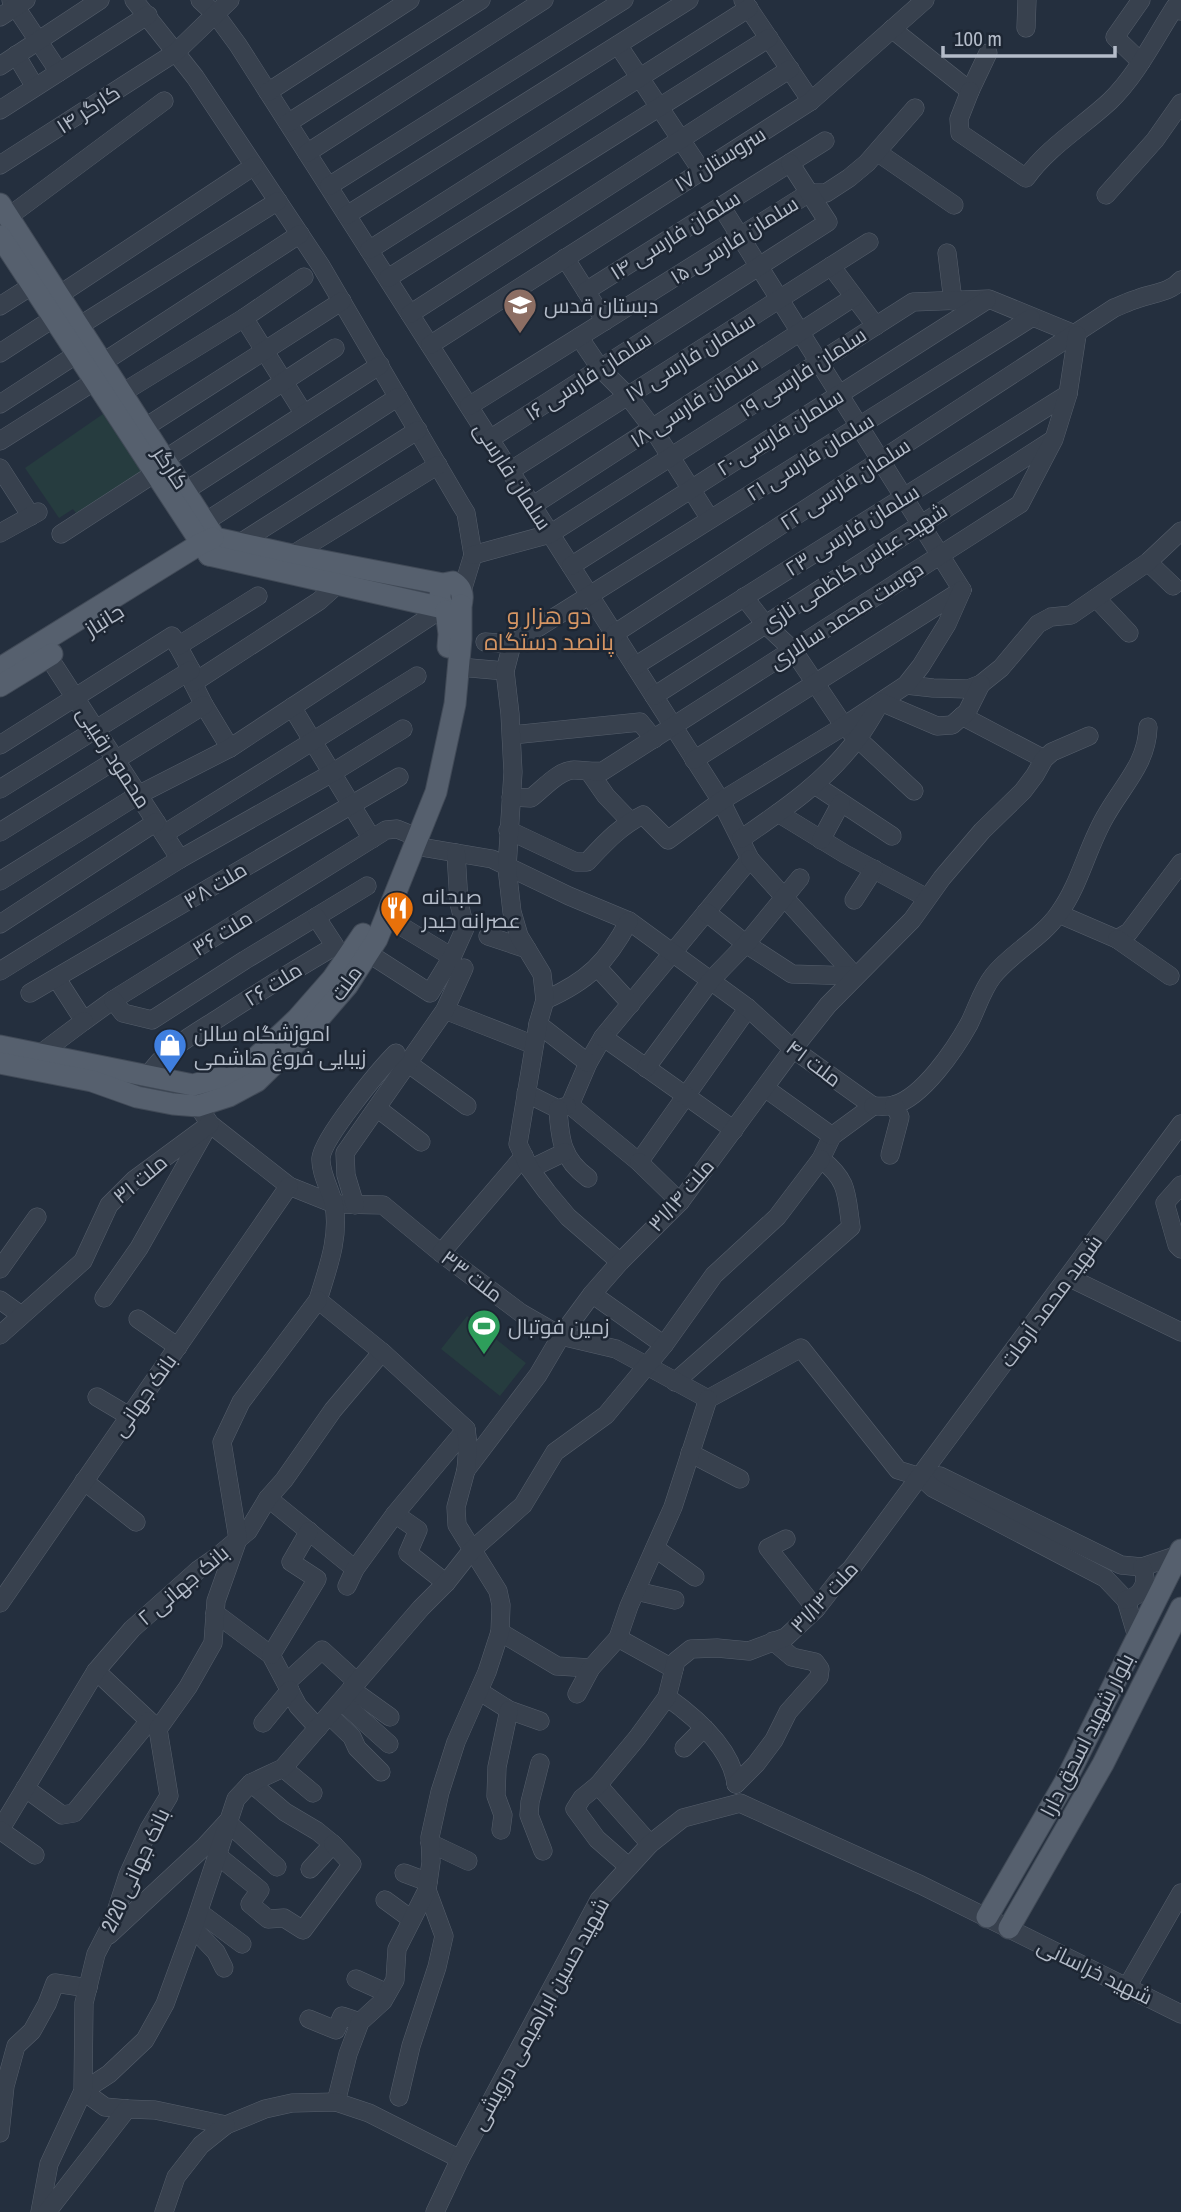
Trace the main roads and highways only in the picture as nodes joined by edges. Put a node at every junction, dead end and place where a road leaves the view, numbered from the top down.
1 (3, 219) edge
2 (7, 259) edge
3 (99, 372) junction
4 (160, 466) junction
5 (207, 540) junction
6 (451, 600) junction
7 (39, 656) junction
8 (0, 668) edge
9 (0, 686) edge
10 (411, 839) junction
11 (0, 1046) edge
12 (0, 1063) edge
13 (94, 1073) junction
14 (1180, 1553) edge
15 (1181, 1608) edge
16 (987, 1917) road end
17 (1009, 1928) road end

1 - 2 main road, کارگر
1 - 3 main road, کارگر
2 - 3 main road, کارگر
3 - 4 main road, کارگر
3 - 4 main road, کارگر
4 - 5 main road, کارگر
4 - 5 main road, کارگر
5 - 6 main road
5 - 6 main road
5 - 7 main road, جانباز
6 - 10 main road, ملت
6 - 10 main road, ملت
7 - 8 main road, جانباز
7 - 9 main road, جانباز
10 - 13 main road, ملت
10 - 13 main road, ملت
11 - 13 main road, ملت
12 - 13 main road, ملت
14 - 16 main road, بلوار شهید اسحق دارا
15 - 17 main road, بلوار شهید اسحق دارا

